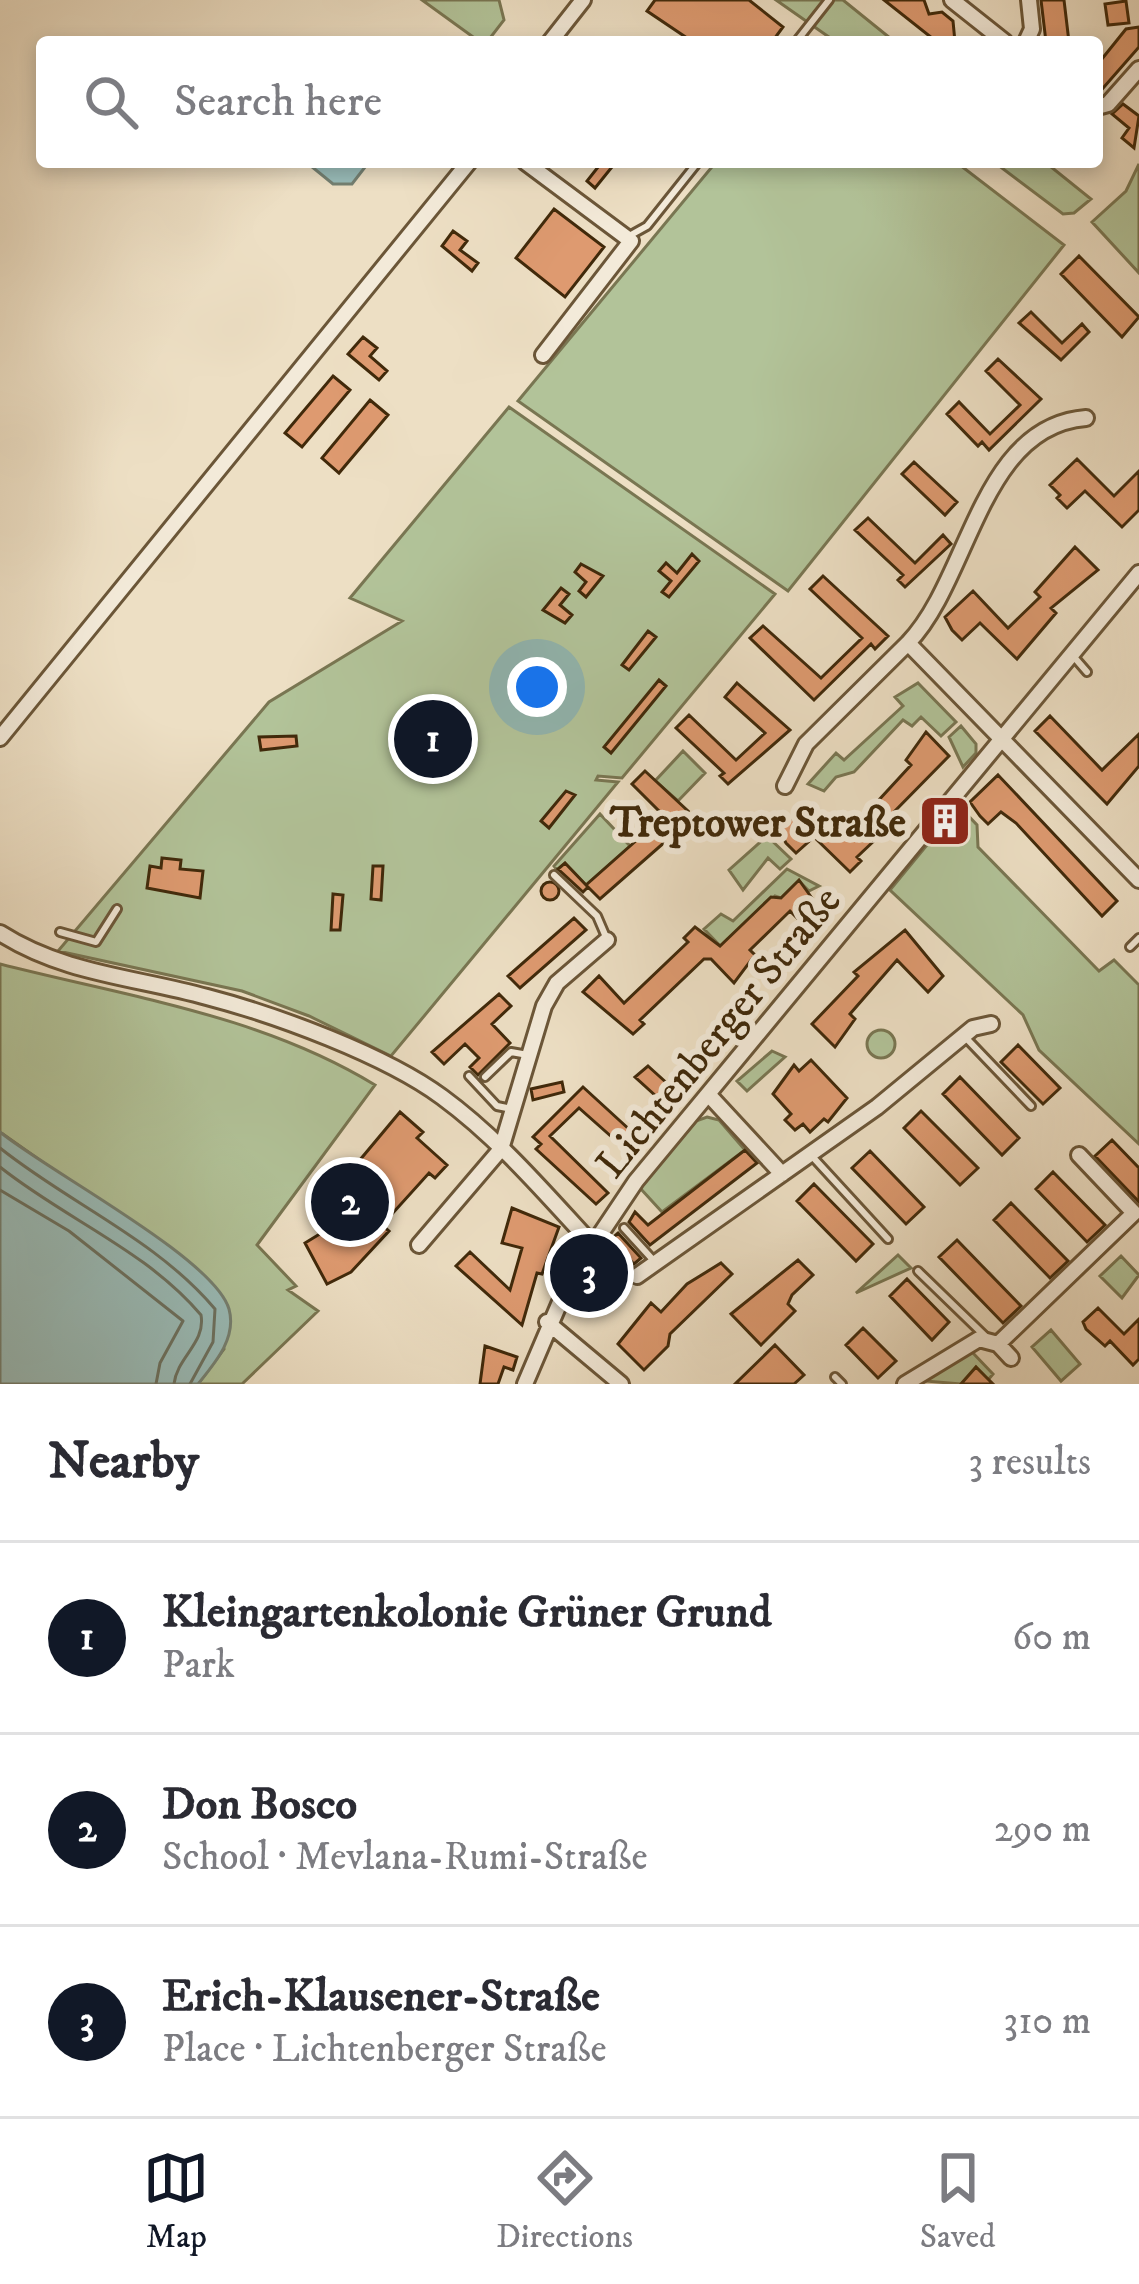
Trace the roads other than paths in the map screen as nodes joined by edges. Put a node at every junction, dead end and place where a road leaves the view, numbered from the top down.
1 (583, 0) edge
2 (829, 0) edge
3 (952, 0) edge
4 (1028, 0) edge
5 (555, 36) edge
6 (801, 36) edge
7 (997, 36) edge
8 (1029, 36) edge
9 (1139, 69) edge
10 (1103, 105) edge
11 (464, 168) edge
12 (533, 168) edge
13 (693, 168) edge
14 (629, 236) junction
15 (542, 355) dead end
16 (1086, 418) dead end
17 (1139, 573) edge
18 (908, 643) junction
19 (1074, 658) junction
20 (1087, 672) dead end
21 (0, 738) edge
22 (1003, 742) junction
23 (785, 786) dead end
24 (554, 875) dead end
25 (1139, 880) edge
26 (117, 909) dead end
27 (60, 932) dead end
28 (0, 933) edge
29 (1139, 938) edge
30 (607, 940) joint
31 (1130, 947) dead end
32 (991, 1024) dead end
33 (963, 1035) junction
34 (532, 1056) junction
35 (469, 1076) dead end
36 (485, 1077) dead end
37 (708, 1094) junction
38 (1030, 1106) dead end
39 (516, 1110) junction
40 (501, 1149) junction
41 (810, 1154) junction
42 (1079, 1155) dead end
43 (782, 1174) junction
44 (624, 1228) dead end
45 (888, 1240) dead end
46 (591, 1243) junction
47 (419, 1245) dead end
48 (606, 1260) dead end
49 (656, 1263) junction
50 (918, 1271) dead end
51 (637, 1276) dead end
52 (563, 1291) junction
53 (548, 1322) junction
54 (993, 1341) junction
55 (1011, 1358) dead end
56 (525, 1384) edge
57 (621, 1384) edge
58 (905, 1384) edge

1 - 5 street
2 - 6 lane
3 - 7 street
4 - 8 street
9 - 10 street
11 - 21 street
12 - 14 street
13 - 14 lane
14 - 15 street
16 - 18 street
17 - 19 street, Lichtenberger Straße
18 - 22 street
18 - 23 street
19 - 20 lane
19 - 22 street, Lichtenberger Straße
22 - 25 street
22 - 37 street, Lichtenberger Straße
24 - 30 lane
26 - 27 lane
28 - 40 street
29 - 31 lane
30 - 34 street
32 - 33 street
33 - 38 lane
33 - 41 street
34 - 36 lane
34 - 39 street
35 - 39 lane
37 - 43 street
37 - 46 street, Lichtenberger Straße
39 - 40 street
40 - 46 street
40 - 47 street
41 - 43 street
41 - 45 lane
42 - 54 street
43 - 49 street
44 - 49 lane
46 - 52 street, Lichtenberger Straße
48 - 52 lane
49 - 51 street
50 - 54 lane
52 - 53 street, Lichtenberger Straße
53 - 56 street, Lichtenberger Straße
53 - 57 street
54 - 55 street
54 - 58 street

